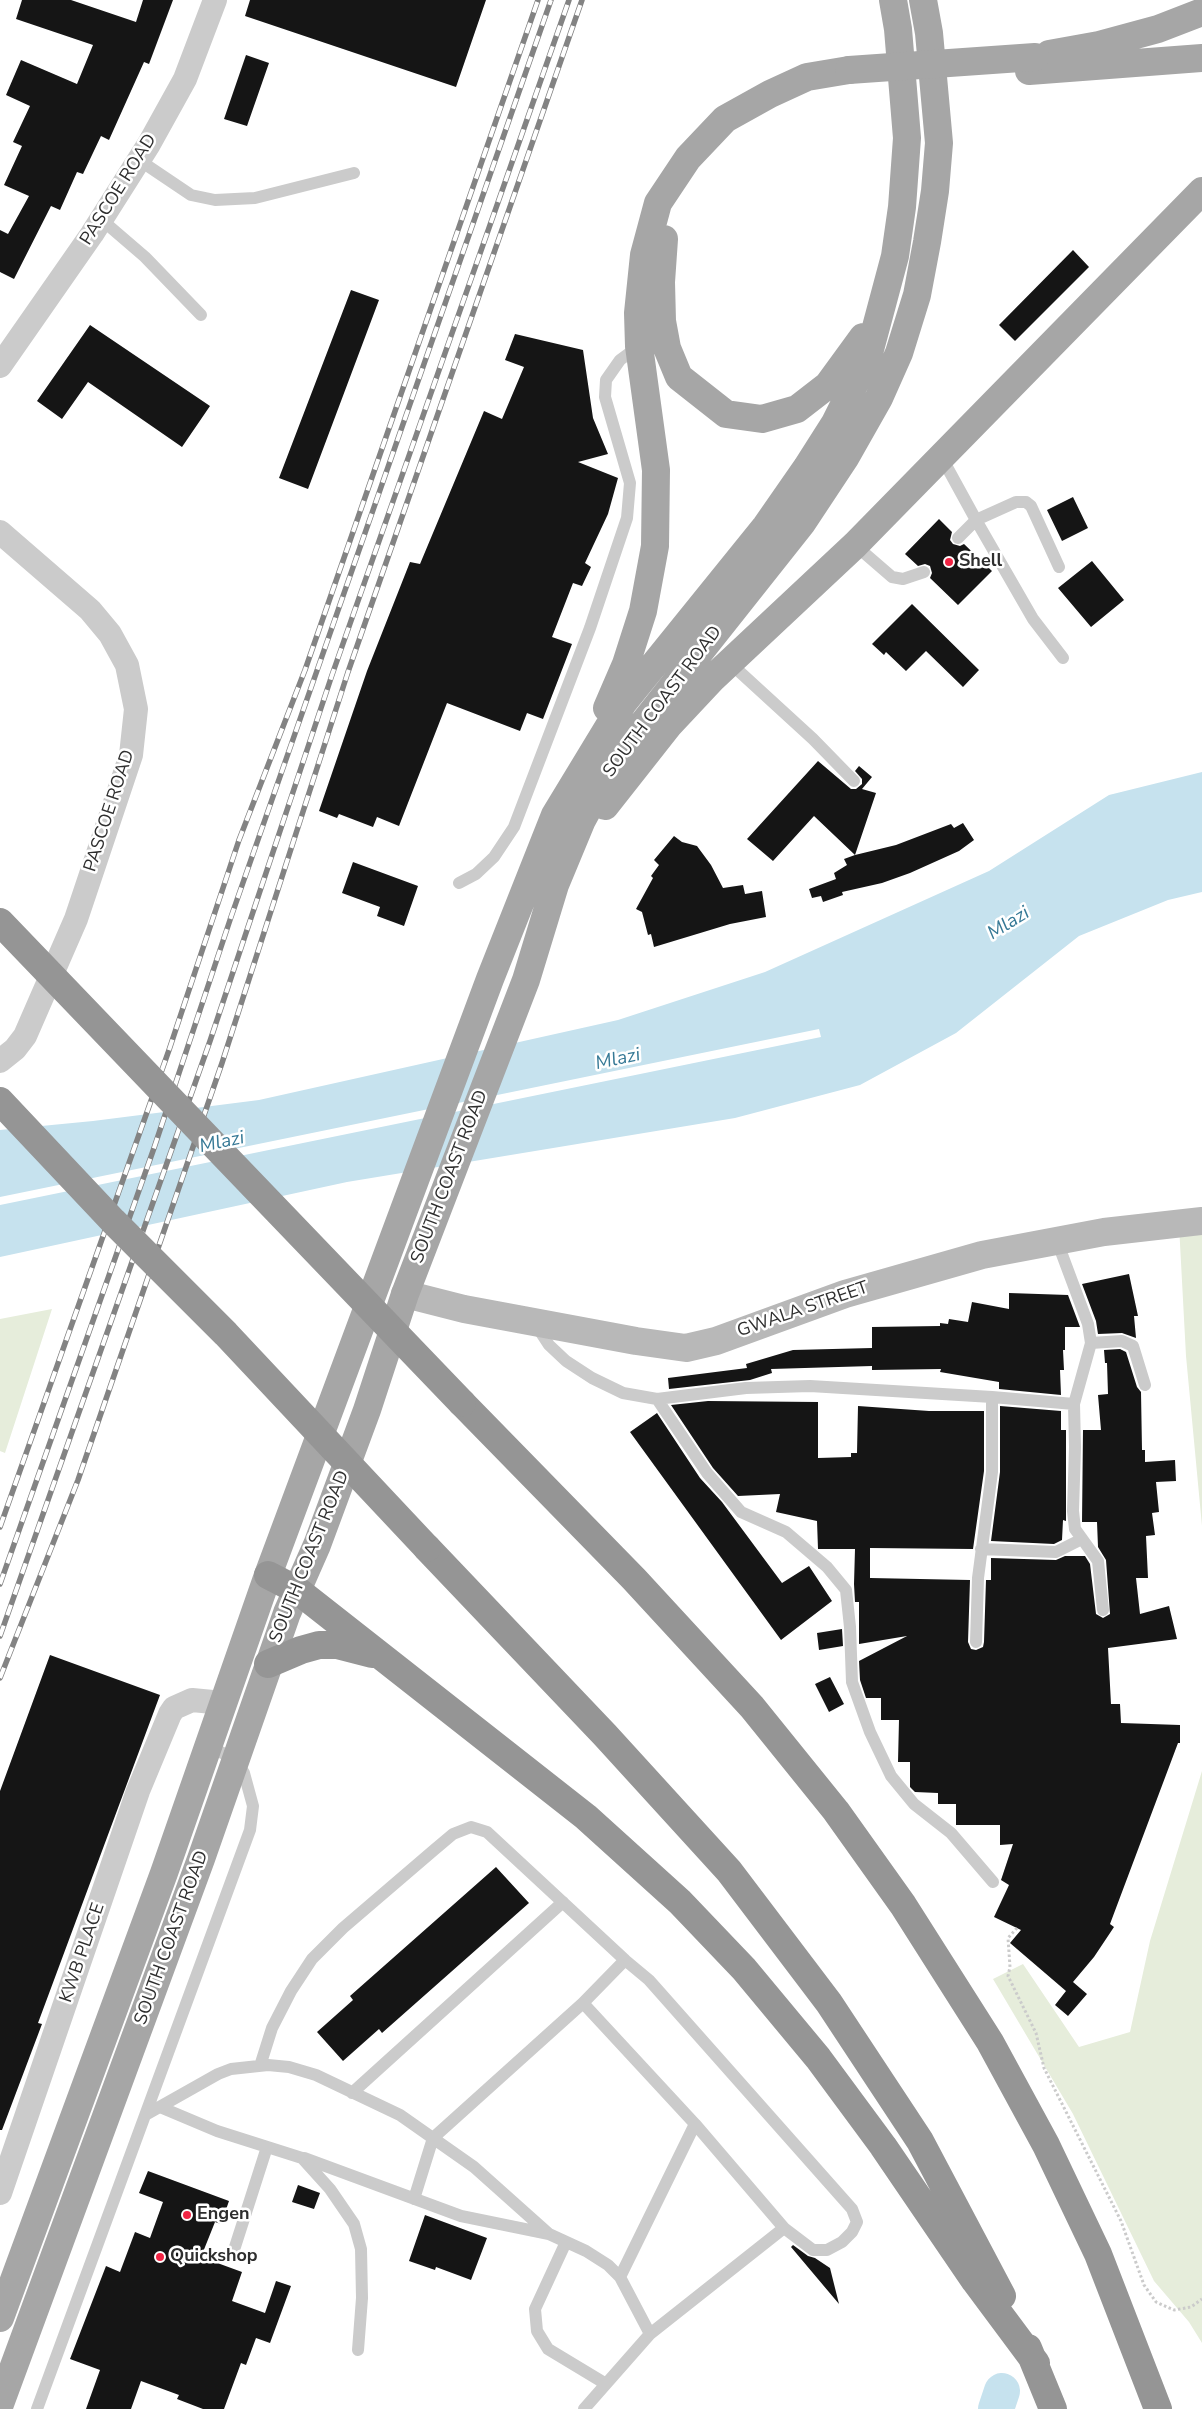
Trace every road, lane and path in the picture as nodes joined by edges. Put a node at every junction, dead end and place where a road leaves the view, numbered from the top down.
1 (214, 0) edge
2 (893, 0) edge
3 (923, 0) edge
4 (1202, 12) edge
5 (1202, 58) edge
6 (1032, 64) junction
7 (850, 77) junction
8 (139, 160) junction
9 (354, 173) dead end
10 (1202, 191) edge
11 (102, 220) junction
12 (884, 300) junction
13 (200, 315) dead end
14 (640, 346) junction
15 (0, 366) edge
16 (942, 458) junction
17 (976, 520) junction
18 (0, 532) edge
19 (958, 538) dead end
20 (855, 546) junction
21 (1059, 567) dead end
22 (924, 572) dead end
23 (1063, 658) dead end
24 (730, 663) junction
25 (854, 781) dead end
26 (555, 815) junction
27 (459, 883) dead end
28 (0, 922) edge
29 (539, 944) junction
30 (0, 1061) edge
31 (0, 1101) edge
32 (1202, 1221) edge
33 (1057, 1241) junction
34 (405, 1294) junction
35 (534, 1322) junction
36 (1091, 1343) junction
37 (1145, 1385) dead end
38 (992, 1397) junction
39 (657, 1399) junction
40 (1074, 1404) junction
41 (1082, 1538) junction
42 (981, 1550) junction
43 (268, 1575) junction
44 (297, 1590) junction
45 (1103, 1610) dead end
46 (976, 1642) dead end
47 (381, 1656) junction
48 (268, 1664) junction
49 (223, 1703) junction
50 (208, 1746) junction
51 (235, 1759) junction
52 (993, 1882) dead end
53 (563, 1902) junction
54 (1017, 1928) dead end
55 (625, 1960) junction
56 (583, 2002) junction
57 (260, 2066) junction
58 (352, 2093) junction
59 (160, 2107) junction
60 (147, 2114) junction
61 (695, 2124) junction
62 (432, 2138) junction
63 (267, 2147) junction
64 (302, 2158) junction
65 (0, 2193) edge
66 (414, 2199) junction
67 (784, 2228) junction
68 (549, 2234) junction
69 (566, 2242) junction
70 (234, 2250) dead end
71 (620, 2277) junction
72 (1202, 2299) edge
73 (0, 2318) edge
74 (650, 2334) junction
75 (358, 2350) dead end
76 (1036, 2363) junction
77 (606, 2384) junction
78 (0, 2404) edge
79 (37, 2409) edge
80 (584, 2409) edge
81 (1054, 2409) edge
82 (1158, 2409) edge

1 - 8 street, PASCOE ROAD
2 - 12 main road, SOUTH COAST ROAD
3 - 29 main road, SOUTH COAST ROAD
4 - 6 main road
5 - 6 main road
6 - 7 main road
7 - 12 main road
7 - 14 main road
8 - 9 lane
8 - 11 street, PASCOE ROAD
10 - 16 main road
11 - 13 lane
11 - 15 street, PASCOE ROAD
12 - 26 main road, SOUTH COAST ROAD
14 - 26 main road
14 - 27 lane
16 - 17 lane
16 - 20 main road
17 - 19 lane
17 - 21 lane
17 - 23 lane
18 - 30 street, PASCOE ROAD
20 - 22 lane
20 - 24 main road
24 - 25 lane
24 - 29 main road
26 - 43 main road, SOUTH COAST ROAD
28 - 82 highway, bridge
29 - 34 main road, SOUTH COAST ROAD
31 - 76 highway, bridge
32 - 33 street, GWALA STREET
33 - 35 street, GWALA STREET
33 - 36 lane
34 - 35 street, GWALA STREET
34 - 44 main road, SOUTH COAST ROAD
35 - 39 lane
36 - 37 lane
36 - 40 lane
38 - 39 lane
38 - 40 lane
38 - 42 lane
39 - 52 lane
40 - 41 lane
41 - 42 lane
41 - 45 lane
42 - 46 lane
43 - 44 highway
43 - 49 main road, SOUTH COAST ROAD
44 - 47 highway
44 - 48 main road, SOUTH COAST ROAD
47 - 48 highway
47 - 76 highway
48 - 51 main road, SOUTH COAST ROAD
49 - 50 main road, SOUTH COAST ROAD
49 - 65 street, KWB PLACE
50 - 51 lane
50 - 73 main road, SOUTH COAST ROAD
51 - 60 lane
51 - 78 main road, SOUTH COAST ROAD
53 - 55 lane
53 - 57 lane
53 - 58 lane
54 - 72 path
55 - 56 lane
55 - 67 lane
56 - 61 lane
56 - 62 lane
57 - 58 lane
57 - 59 lane
58 - 62 lane
59 - 60 lane
59 - 63 lane
60 - 79 lane
61 - 67 lane
61 - 71 lane
62 - 66 lane
62 - 68 lane
63 - 64 lane
63 - 70 lane
64 - 66 lane
64 - 75 lane
66 - 68 lane
67 - 74 lane
68 - 69 lane
69 - 71 lane
69 - 77 lane
71 - 74 lane
74 - 77 lane
76 - 81 highway
77 - 80 lane

